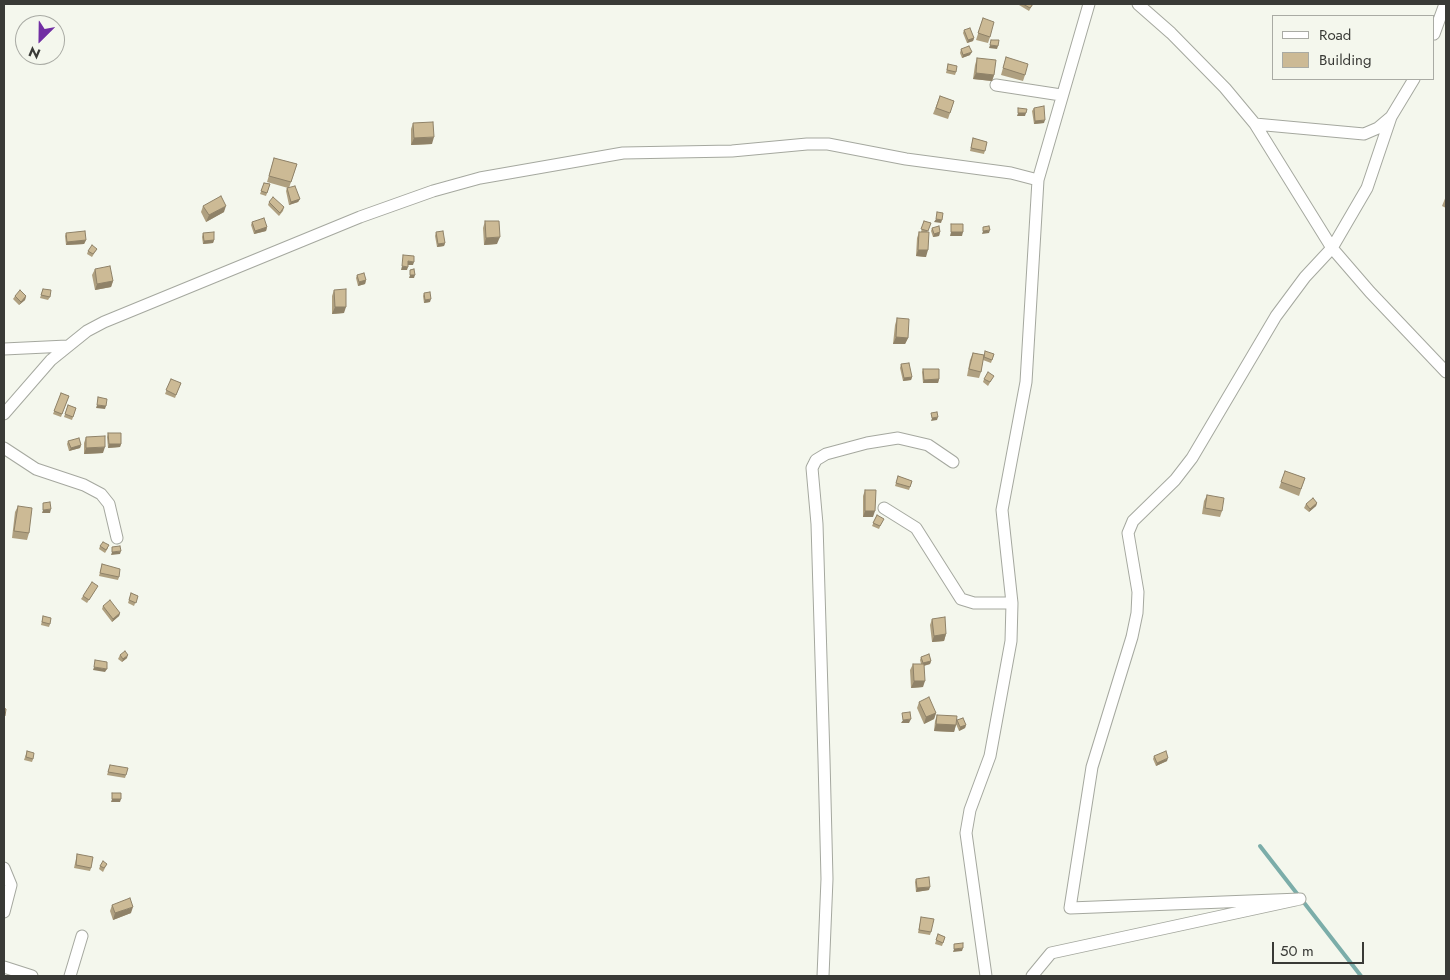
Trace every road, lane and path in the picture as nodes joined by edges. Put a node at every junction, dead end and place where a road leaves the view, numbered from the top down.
1 (1089, 4) edge
2 (1138, 4) edge
3 (1445, 4) edge
4 (1435, 31) edge
5 (1413, 80) edge
6 (996, 84) dead end
7 (1061, 95) junction
8 (1391, 117) junction
9 (1255, 124) junction
10 (1038, 180) junction
11 (1332, 248) junction
12 (67, 346) junction
13 (4, 349) edge
14 (1446, 372) edge
15 (4, 414) edge
16 (4, 448) edge
17 (953, 462) dead end
18 (884, 508) dead end
19 (117, 538) dead end
20 (1012, 603) junction
21 (4, 868) edge
22 (4, 912) edge
23 (82, 936) dead end
24 (4, 967) edge
25 (32, 976) edge
26 (70, 976) edge
27 (823, 976) edge
28 (986, 976) edge
29 (1032, 976) edge

1 - 7 street
2 - 9 street
3 - 4 street
5 - 8 street
6 - 7 street
7 - 10 street
8 - 9 street
8 - 11 street
9 - 11 street
10 - 12 street
10 - 20 street
11 - 14 street
11 - 29 street
12 - 13 street
12 - 15 street
16 - 19 street
17 - 27 street
18 - 20 street
20 - 28 street
21 - 22 street
23 - 26 street
24 - 25 street

